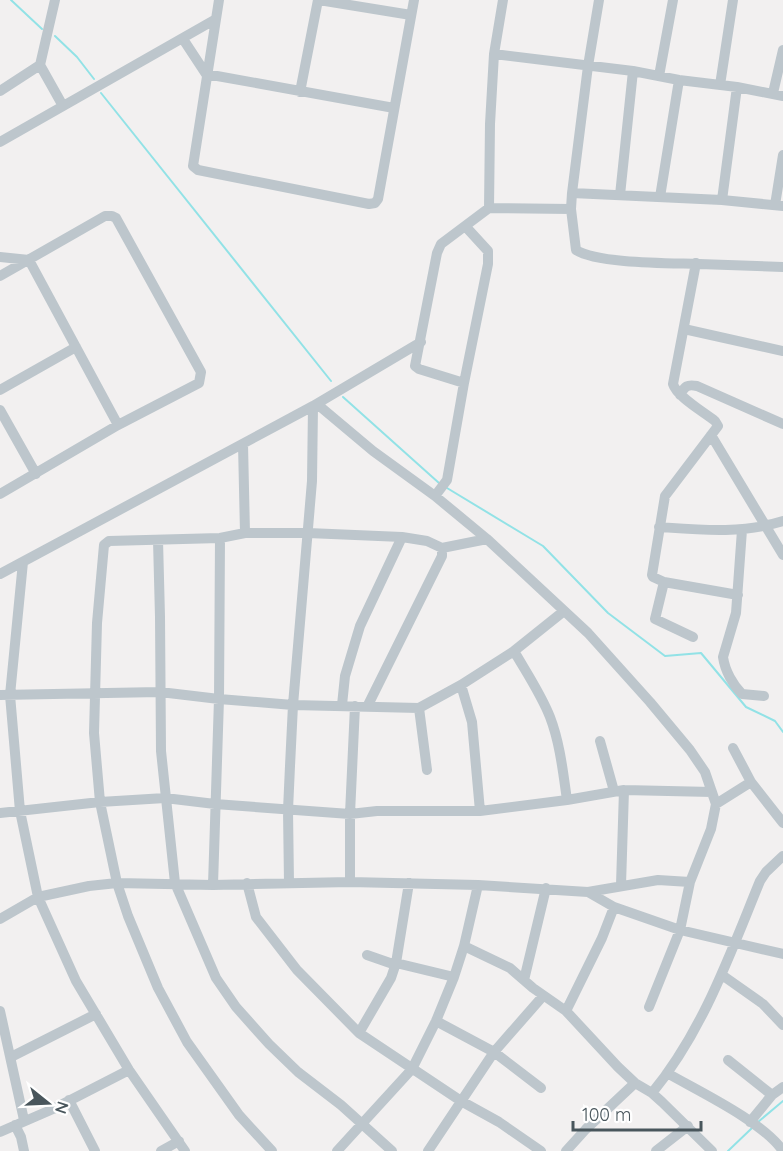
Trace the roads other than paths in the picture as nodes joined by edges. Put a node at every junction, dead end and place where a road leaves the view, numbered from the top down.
1 (55, 0) edge
2 (219, 0) edge
3 (318, 0) edge
4 (414, 0) edge
5 (503, 0) edge
6 (598, 0) edge
7 (673, 0) edge
8 (733, 0) edge
9 (411, 15) junction
10 (216, 19) junction
11 (183, 39) junction
12 (783, 50) edge
13 (494, 54) junction
14 (40, 65) junction
15 (588, 66) junction
16 (633, 71) junction
17 (206, 74) junction
18 (659, 76) junction
19 (679, 80) junction
20 (720, 85) junction
21 (737, 87) junction
22 (0, 91) edge
23 (300, 92) junction
24 (778, 94) edge
25 (63, 106) junction
26 (394, 108) junction
27 (0, 142) edge
28 (783, 155) edge
29 (572, 193) junction
30 (620, 195) junction
31 (660, 197) junction
32 (722, 200) junction
33 (779, 205) edge
34 (489, 208) junction
35 (571, 209) junction
36 (466, 227) junction
37 (0, 257) edge
38 (29, 260) junction
39 (696, 263) junction
40 (783, 267) edge
41 (0, 276) edge
42 (684, 329) junction
43 (421, 342) junction
44 (76, 347) junction
45 (783, 351) edge
46 (464, 382) junction
47 (0, 390) edge
48 (680, 394) junction
49 (315, 405) junction
50 (0, 410) edge
51 (783, 424) edge
52 (118, 425) junction
53 (711, 435) junction
54 (243, 444) junction
55 (36, 474) junction
56 (440, 489) junction
57 (0, 494) edge
58 (783, 520) edge
59 (659, 527) junction
60 (767, 527) junction
61 (742, 531) junction
62 (244, 533) junction
63 (308, 533) junction
64 (402, 537) junction
65 (220, 538) junction
66 (487, 539) junction
67 (158, 540) junction
68 (442, 548) junction
69 (783, 555) edge
70 (23, 562) junction
71 (0, 574) edge
72 (664, 582) junction
73 (738, 595) junction
74 (564, 611) junction
75 (693, 637) dead end
76 (514, 651) junction
77 (461, 685) junction
78 (160, 692) junction
79 (94, 693) junction
80 (5, 695) edge
81 (764, 696) dead end
82 (219, 699) junction
83 (293, 705) junction
84 (342, 705) junction
85 (368, 705) junction
86 (355, 706) junction
87 (419, 708) junction
88 (600, 741) dead end
89 (733, 748) dead end
90 (427, 770) dead end
91 (751, 782) junction
92 (619, 790) junction
93 (712, 792) junction
94 (165, 798) junction
95 (567, 800) junction
96 (100, 801) junction
97 (215, 804) junction
98 (716, 804) junction
99 (288, 810) junction
100 (20, 811) junction
101 (480, 811) junction
102 (0, 813) edge
103 (350, 814) junction
104 (783, 823) edge
105 (782, 859) edge
106 (350, 882) junction
107 (690, 882) junction
108 (117, 883) junction
109 (175, 883) junction
110 (290, 883) junction
111 (409, 883) junction
112 (248, 884) junction
113 (213, 885) junction
114 (478, 885) junction
115 (621, 885) junction
116 (546, 888) junction
117 (588, 892) junction
118 (38, 897) junction
119 (614, 907) junction
120 (0, 919) edge
121 (680, 930) junction
122 (736, 942) junction
123 (465, 946) junction
124 (783, 954) edge
125 (367, 955) dead end
126 (396, 963) junction
127 (722, 975) junction
128 (454, 977) junction
129 (524, 980) junction
130 (543, 996) junction
131 (650, 1007) dead end
132 (0, 1011) edge
133 (566, 1011) junction
134 (96, 1014) junction
135 (436, 1021) junction
136 (783, 1025) edge
137 (359, 1032) junction
138 (494, 1052) junction
139 (11, 1057) junction
140 (728, 1060) dead end
141 (412, 1069) junction
142 (129, 1070) junction
143 (667, 1073) junction
144 (635, 1083) junction
145 (783, 1087) edge
146 (541, 1088) dead end
147 (651, 1093) junction
148 (772, 1095) junction
149 (69, 1100) junction
150 (461, 1101) junction
151 (751, 1122) junction
152 (19, 1123) junction
153 (362, 1124) junction
154 (688, 1126) junction
155 (0, 1132) edge
156 (527, 1141) junction
157 (182, 1146) edge
158 (24, 1151) edge
159 (95, 1151) edge
160 (161, 1151) edge
161 (272, 1151) edge
162 (338, 1151) edge
163 (392, 1151) edge
164 (428, 1151) edge
165 (521, 1151) edge
166 (542, 1151) edge
167 (566, 1151) edge
168 (656, 1151) edge
169 (712, 1151) edge
170 (783, 1151) edge

1 - 14 street
2 - 10 street
3 - 9 street
3 - 23 street
4 - 9 street
5 - 13 street
6 - 15 street
7 - 18 street
8 - 20 street
9 - 26 street
10 - 11 street
10 - 17 street
11 - 17 street
11 - 25 street
12 - 24 street
13 - 15 street
13 - 34 street
14 - 22 street
14 - 25 street
15 - 16 street
15 - 29 street
16 - 18 street
16 - 30 street
17 - 23 street
17 - 26 street
18 - 19 street
19 - 20 street
19 - 31 street
20 - 21 street
21 - 24 street
21 - 32 street
23 - 26 street
25 - 27 street
28 - 33 street
29 - 30 street
29 - 35 street
30 - 31 street
31 - 32 street
32 - 33 street
34 - 35 street
34 - 36 street
35 - 39 street
36 - 43 street
36 - 46 street
37 - 38 street
38 - 41 street
38 - 44 street
38 - 52 street
39 - 40 street
39 - 42 street
42 - 45 street
42 - 48 street
43 - 46 street
43 - 49 street
44 - 47 street
44 - 52 street
46 - 56 street
48 - 51 street
48 - 53 street
49 - 54 street
49 - 56 street
49 - 63 street
50 - 55 street
52 - 55 street
53 - 59 street
53 - 60 street
54 - 62 street
54 - 70 street
55 - 57 street
56 - 66 street
58 - 60 street
59 - 61 street
59 - 72 street
60 - 61 street
60 - 69 street
61 - 73 street
62 - 63 street
62 - 65 street
63 - 64 street
63 - 83 street
64 - 68 street
64 - 84 street
65 - 67 street
65 - 82 street
66 - 68 street
66 - 74 street
67 - 78 street
67 - 79 street
68 - 85 street
70 - 71 street
70 - 80 street
72 - 73 street
72 - 75 street
73 - 81 street
74 - 76 street
74 - 93 street
76 - 77 street
76 - 95 street
77 - 87 street
77 - 101 street
78 - 79 street
78 - 82 street
78 - 94 street
79 - 80 street
79 - 96 street
80 - 100 street
82 - 83 street
82 - 97 street
83 - 84 street
83 - 99 street
84 - 86 street
85 - 86 street
85 - 87 street
86 - 103 street
87 - 90 street
88 - 92 street
89 - 91 street
91 - 98 street
91 - 104 street
92 - 93 street
92 - 95 street
92 - 115 street
93 - 98 street
94 - 96 street
94 - 97 street
94 - 109 street
95 - 101 street
96 - 100 street
96 - 108 street
97 - 99 street
97 - 113 street
98 - 107 street
99 - 103 street
99 - 110 street
100 - 102 street
100 - 118 street
101 - 103 street
103 - 106 street
105 - 122 street
106 - 110 street
106 - 111 street
107 - 115 street
107 - 121 street
108 - 109 street
108 - 118 street
108 - 161 street
109 - 113 street
109 - 153 street
110 - 112 street
111 - 114 street
111 - 126 street
112 - 113 street
112 - 137 street
114 - 116 street
114 - 123 street
115 - 117 street
116 - 117 street
116 - 129 street
117 - 119 street
118 - 120 street
118 - 134 street
119 - 121 street
119 - 133 street
121 - 122 street
121 - 131 street
122 - 124 street
122 - 127 street
123 - 128 street
123 - 129 street
125 - 126 street
126 - 128 street
126 - 137 street
127 - 136 street
127 - 143 street
128 - 135 street
129 - 130 street
130 - 133 street
130 - 138 street
132 - 139 street
133 - 144 street
134 - 139 street
134 - 142 street
135 - 138 street
135 - 141 street
137 - 141 street
138 - 146 street
138 - 150 street
139 - 152 street
140 - 148 street
141 - 150 street
141 - 153 street
142 - 149 street
142 - 157 street
143 - 147 street
143 - 151 street
144 - 147 street
144 - 167 street
145 - 148 street
147 - 154 street
148 - 151 street
149 - 152 street
149 - 159 street
150 - 156 street
150 - 164 street
151 - 170 street
152 - 155 street
152 - 158 street
153 - 162 street
153 - 163 street
154 - 168 street
154 - 169 street
156 - 165 street
156 - 166 street
157 - 160 street

